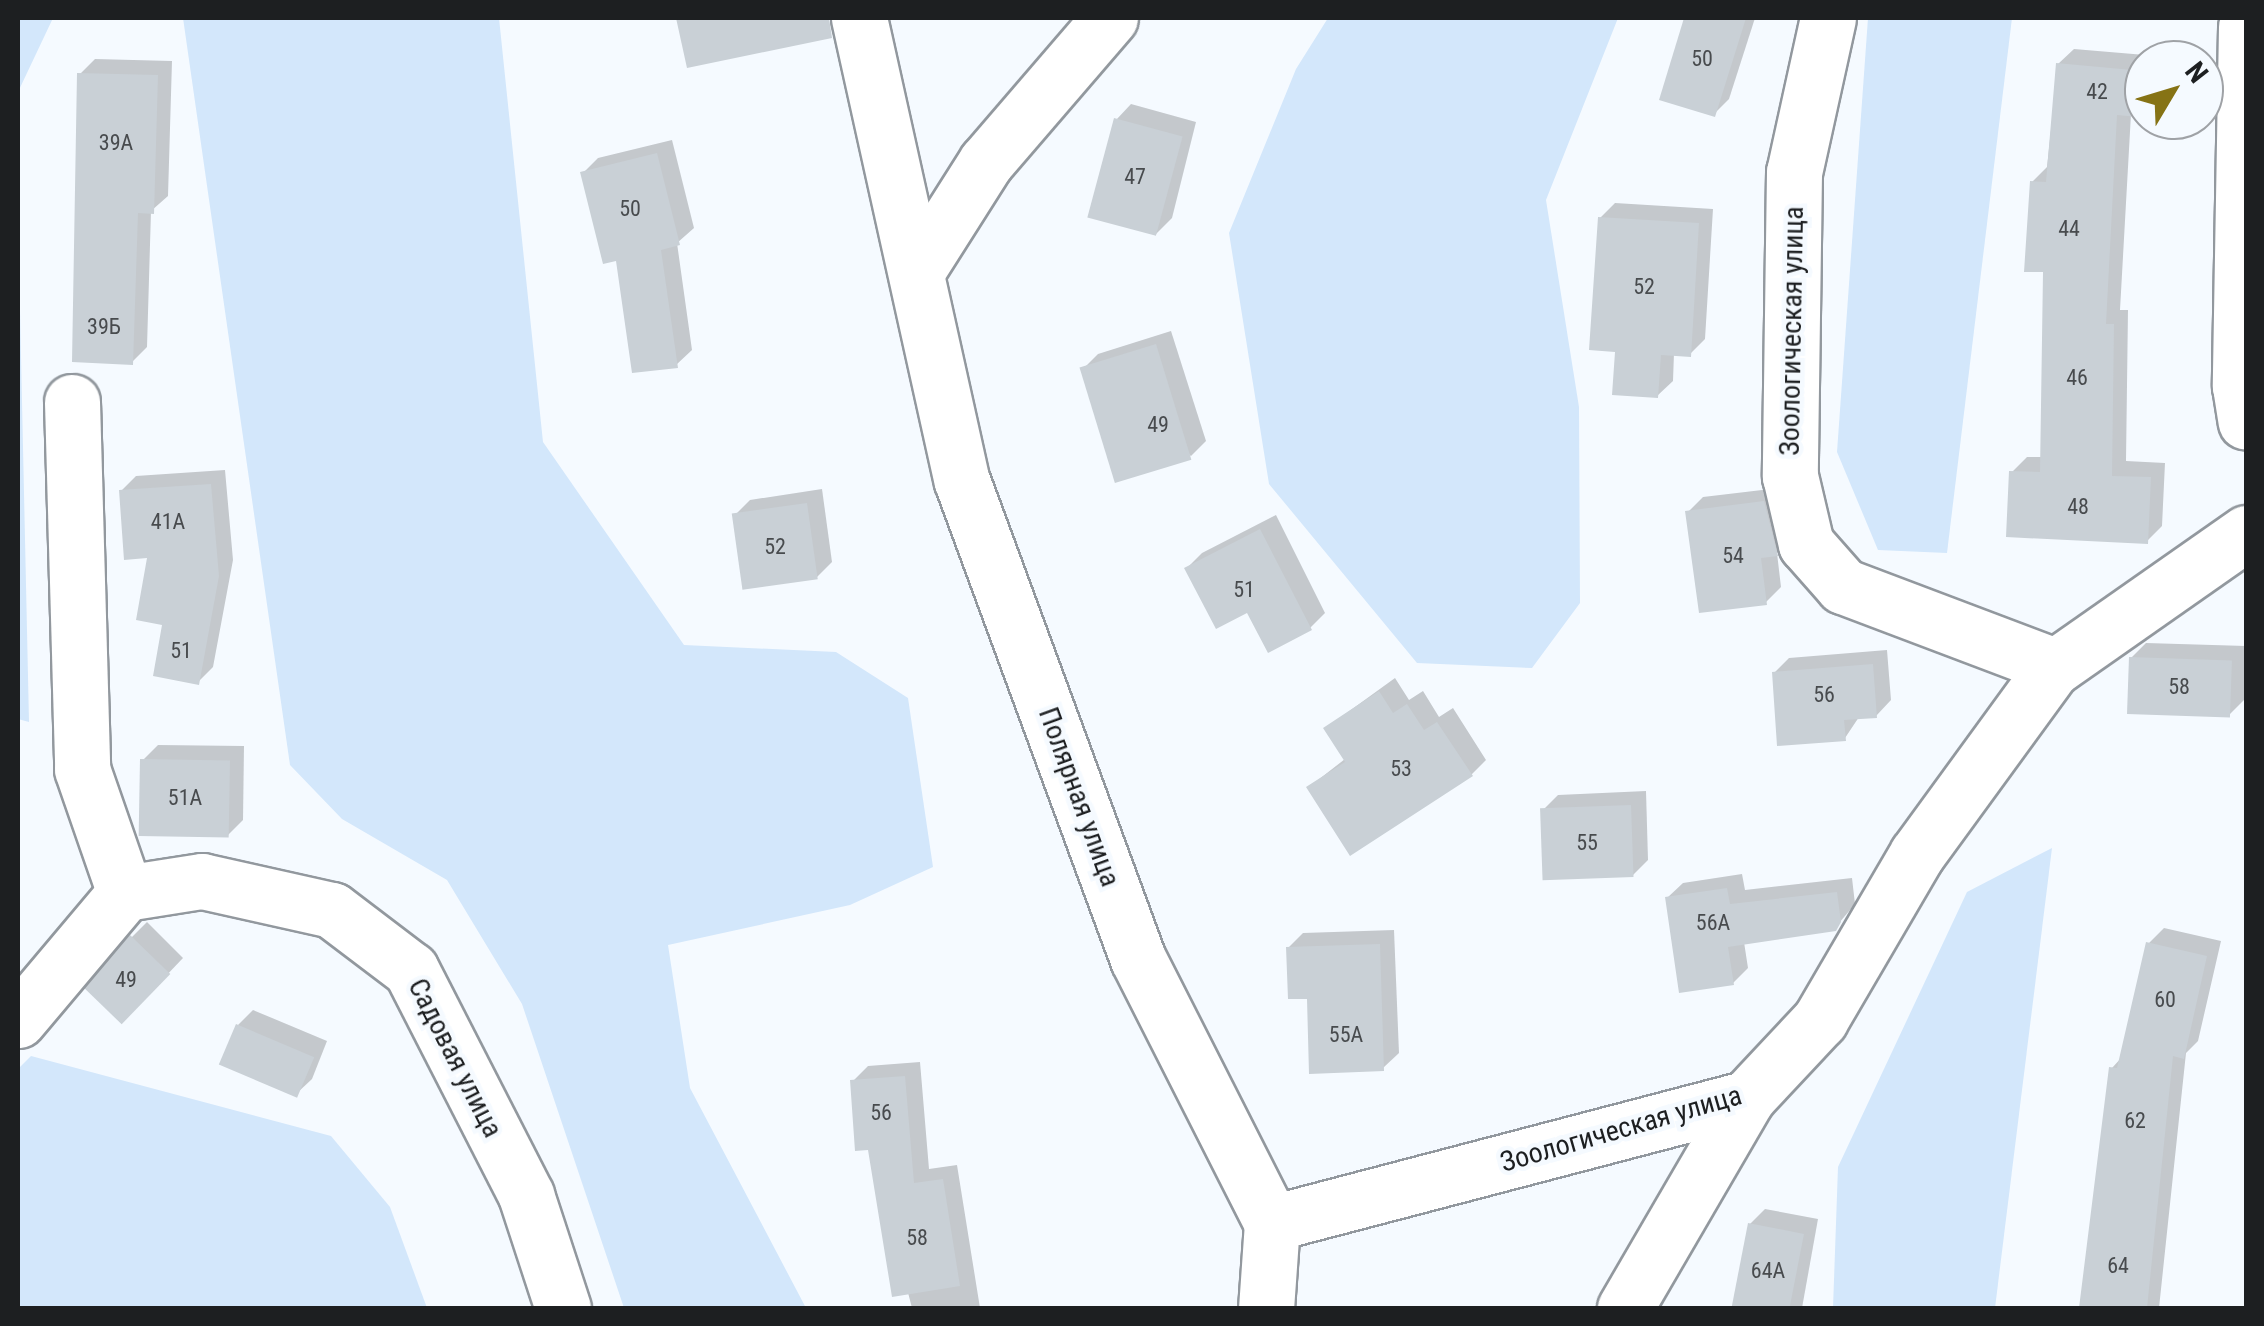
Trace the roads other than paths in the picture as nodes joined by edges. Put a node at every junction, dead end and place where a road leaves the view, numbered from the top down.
1 (859, 18) edge
2 (1110, 18) edge
3 (1828, 18) edge
4 (2246, 27) edge
5 (918, 269) junction
6 (72, 402) dead end
7 (2246, 422) edge
8 (2246, 533) edge
9 (2055, 666) junction
10 (125, 893) junction
11 (18, 1020) edge
12 (1747, 1098) junction
13 (1272, 1223) junction
14 (562, 1308) edge
15 (1266, 1308) edge
16 (1625, 1308) edge

1 - 5 street, Полярная улица
2 - 5 street
3 - 9 street, Зоологическая улица
4 - 7 street
5 - 13 street, Полярная улица
6 - 10 street
8 - 9 street, Зоологическая улица
9 - 12 street, Зоологическая улица
10 - 11 street
10 - 14 street, Садовая улица
12 - 13 street, Зоологическая улица
12 - 16 street
13 - 15 street

